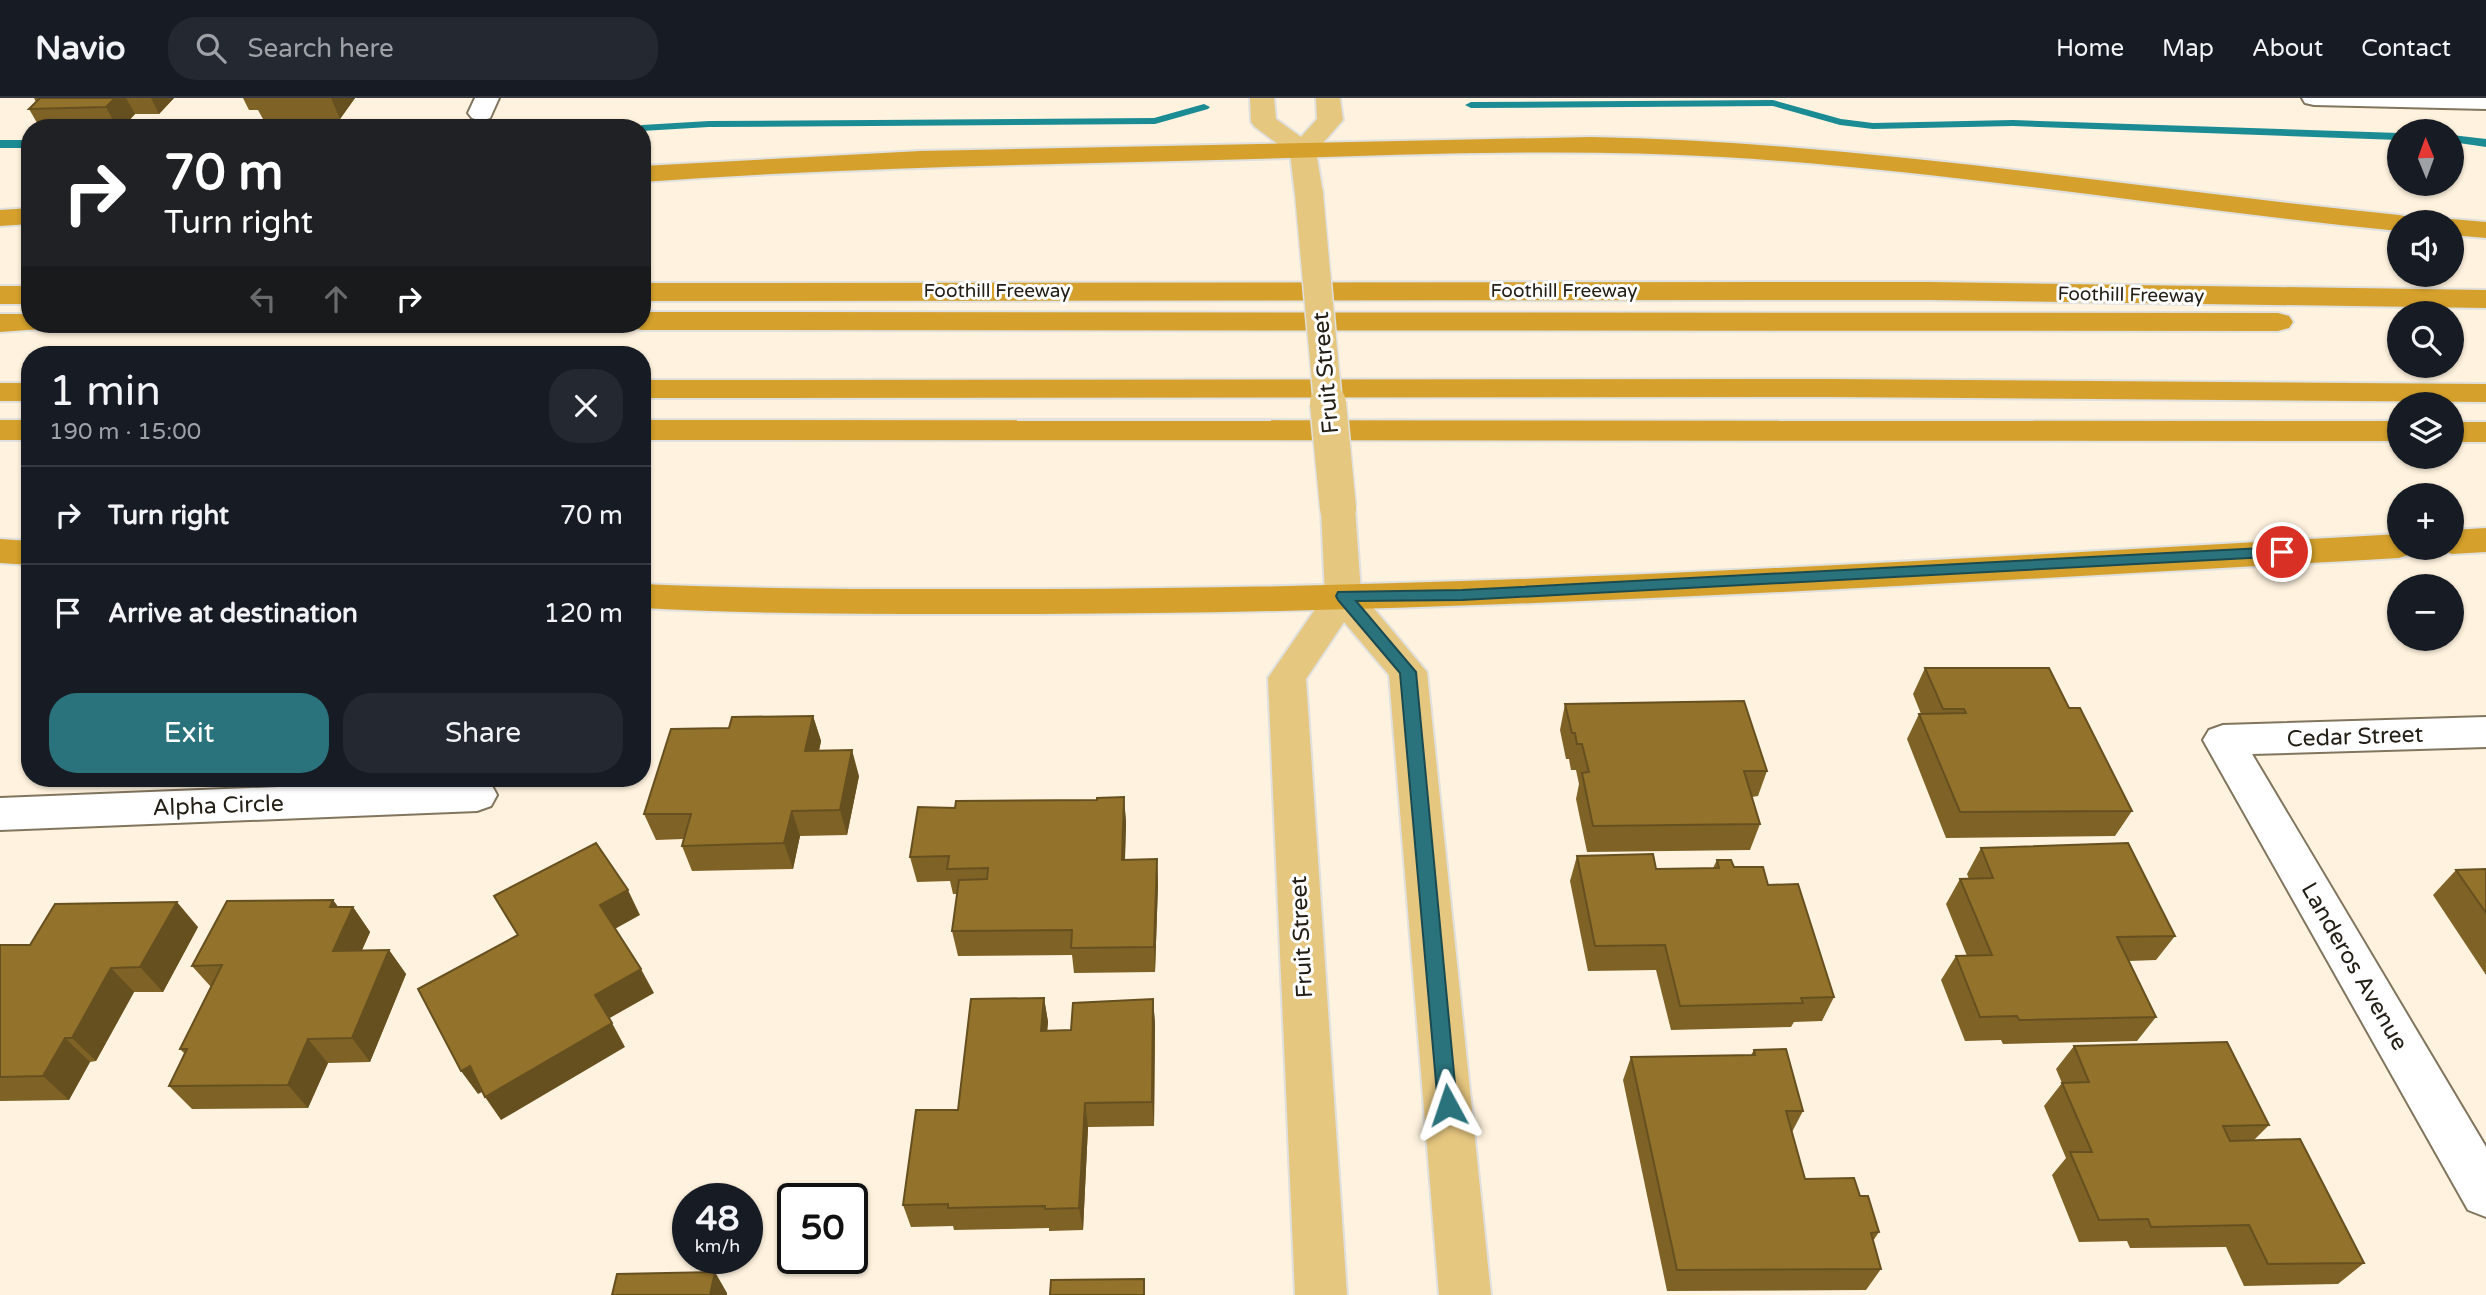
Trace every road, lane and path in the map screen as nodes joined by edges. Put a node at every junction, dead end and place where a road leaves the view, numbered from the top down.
1 (1262, 98) edge
2 (1328, 98) edge
3 (2314, 98) edge
4 (2486, 102) edge
5 (1303, 150) junction
6 (651, 173) edge
7 (21, 217) edge
8 (0, 218) edge
9 (2387, 221) edge
10 (2464, 228) edge
11 (2486, 230) edge
12 (651, 292) edge
13 (0, 295) edge
14 (21, 295) edge
15 (2486, 299) edge
16 (651, 321) edge
17 (0, 323) edge
18 (21, 323) edge
19 (2387, 323) edge
20 (2464, 323) edge
21 (2486, 323) edge
22 (651, 389) edge
23 (0, 392) edge
24 (21, 392) edge
25 (2486, 393) edge
26 (0, 430) edge
27 (21, 430) edge
28 (651, 430) edge
29 (2387, 432) edge
30 (2464, 432) edge
31 (2486, 432) edge
32 (2486, 540) edge
33 (2464, 541) edge
34 (2387, 546) edge
35 (0, 551) edge
36 (21, 552) edge
37 (651, 596) edge
38 (1343, 596) junction
39 (2486, 732) edge
40 (2224, 740) joint
41 (477, 795) dead end
42 (0, 814) edge
43 (2486, 1193) edge
44 (1321, 1295) edge
45 (1465, 1295) edge

1 - 5 main road
2 - 5 main road
3 - 4 street
5 - 6 highway
5 - 9 highway
5 - 38 main road, Fruit Street, bridge
7 - 8 highway
10 - 11 highway
12 - 15 highway, Foothill Freeway
13 - 14 highway
16 - 19 highway
17 - 18 highway
20 - 21 highway
22 - 25 highway
23 - 24 highway
26 - 27 highway
28 - 29 highway
30 - 31 highway
32 - 33 highway
34 - 38 highway
35 - 36 highway
37 - 38 highway
38 - 44 main road, Fruit Street
38 - 45 main road
39 - 40 street, Cedar Street
40 - 43 street, Landeros Avenue
41 - 42 street, Alpha Circle

